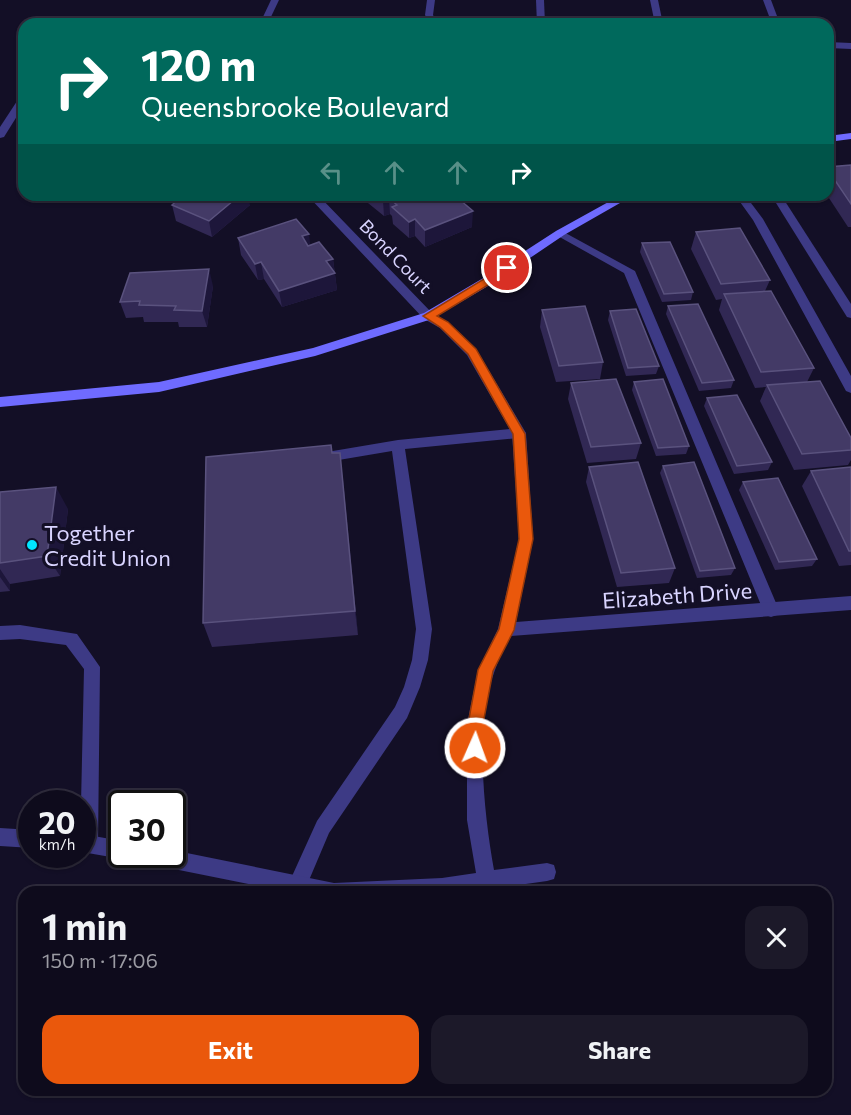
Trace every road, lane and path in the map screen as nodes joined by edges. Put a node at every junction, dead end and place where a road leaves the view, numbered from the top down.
1 (275, 0) edge
2 (431, 0) edge
3 (540, 0) edge
4 (654, 0) edge
5 (767, 0) edge
6 (266, 18) edge
7 (431, 18) edge
8 (541, 18) edge
9 (657, 18) edge
10 (774, 18) edge
11 (834, 45) edge
12 (851, 46) edge
13 (18, 106) edge
14 (0, 135) edge
15 (851, 136) edge
16 (834, 138) edge
17 (318, 201) edge
18 (618, 201) edge
19 (744, 201) edge
20 (780, 201) edge
21 (560, 233) junction
22 (851, 314) edge
23 (428, 316) junction
24 (851, 388) edge
25 (0, 402) edge
26 (519, 434) junction
27 (398, 445) junction
28 (310, 461) edge
29 (851, 603) edge
30 (771, 610) junction
31 (507, 630) junction
32 (0, 633) edge
33 (88, 790) edge
34 (0, 837) edge
35 (18, 838) edge
36 (186, 862) edge
37 (547, 872) dead end
38 (486, 879) junction
39 (297, 885) junction
40 (302, 886) edge
41 (448, 886) edge

1 - 6 street
2 - 7 street
3 - 8 street
4 - 9 street
5 - 10 street
11 - 12 street
13 - 14 street
15 - 16 street
17 - 23 street, Bond Court
18 - 21 street
19 - 24 street
20 - 22 street
21 - 23 street
21 - 30 street
23 - 25 street
23 - 26 street, Bond Court
26 - 27 street
26 - 31 street
27 - 28 street
27 - 39 street
29 - 30 street, Elizabeth Drive
30 - 31 street, Elizabeth Drive
31 - 38 street
32 - 33 street
34 - 35 street
36 - 39 street
37 - 38 street
38 - 41 street
39 - 40 street

